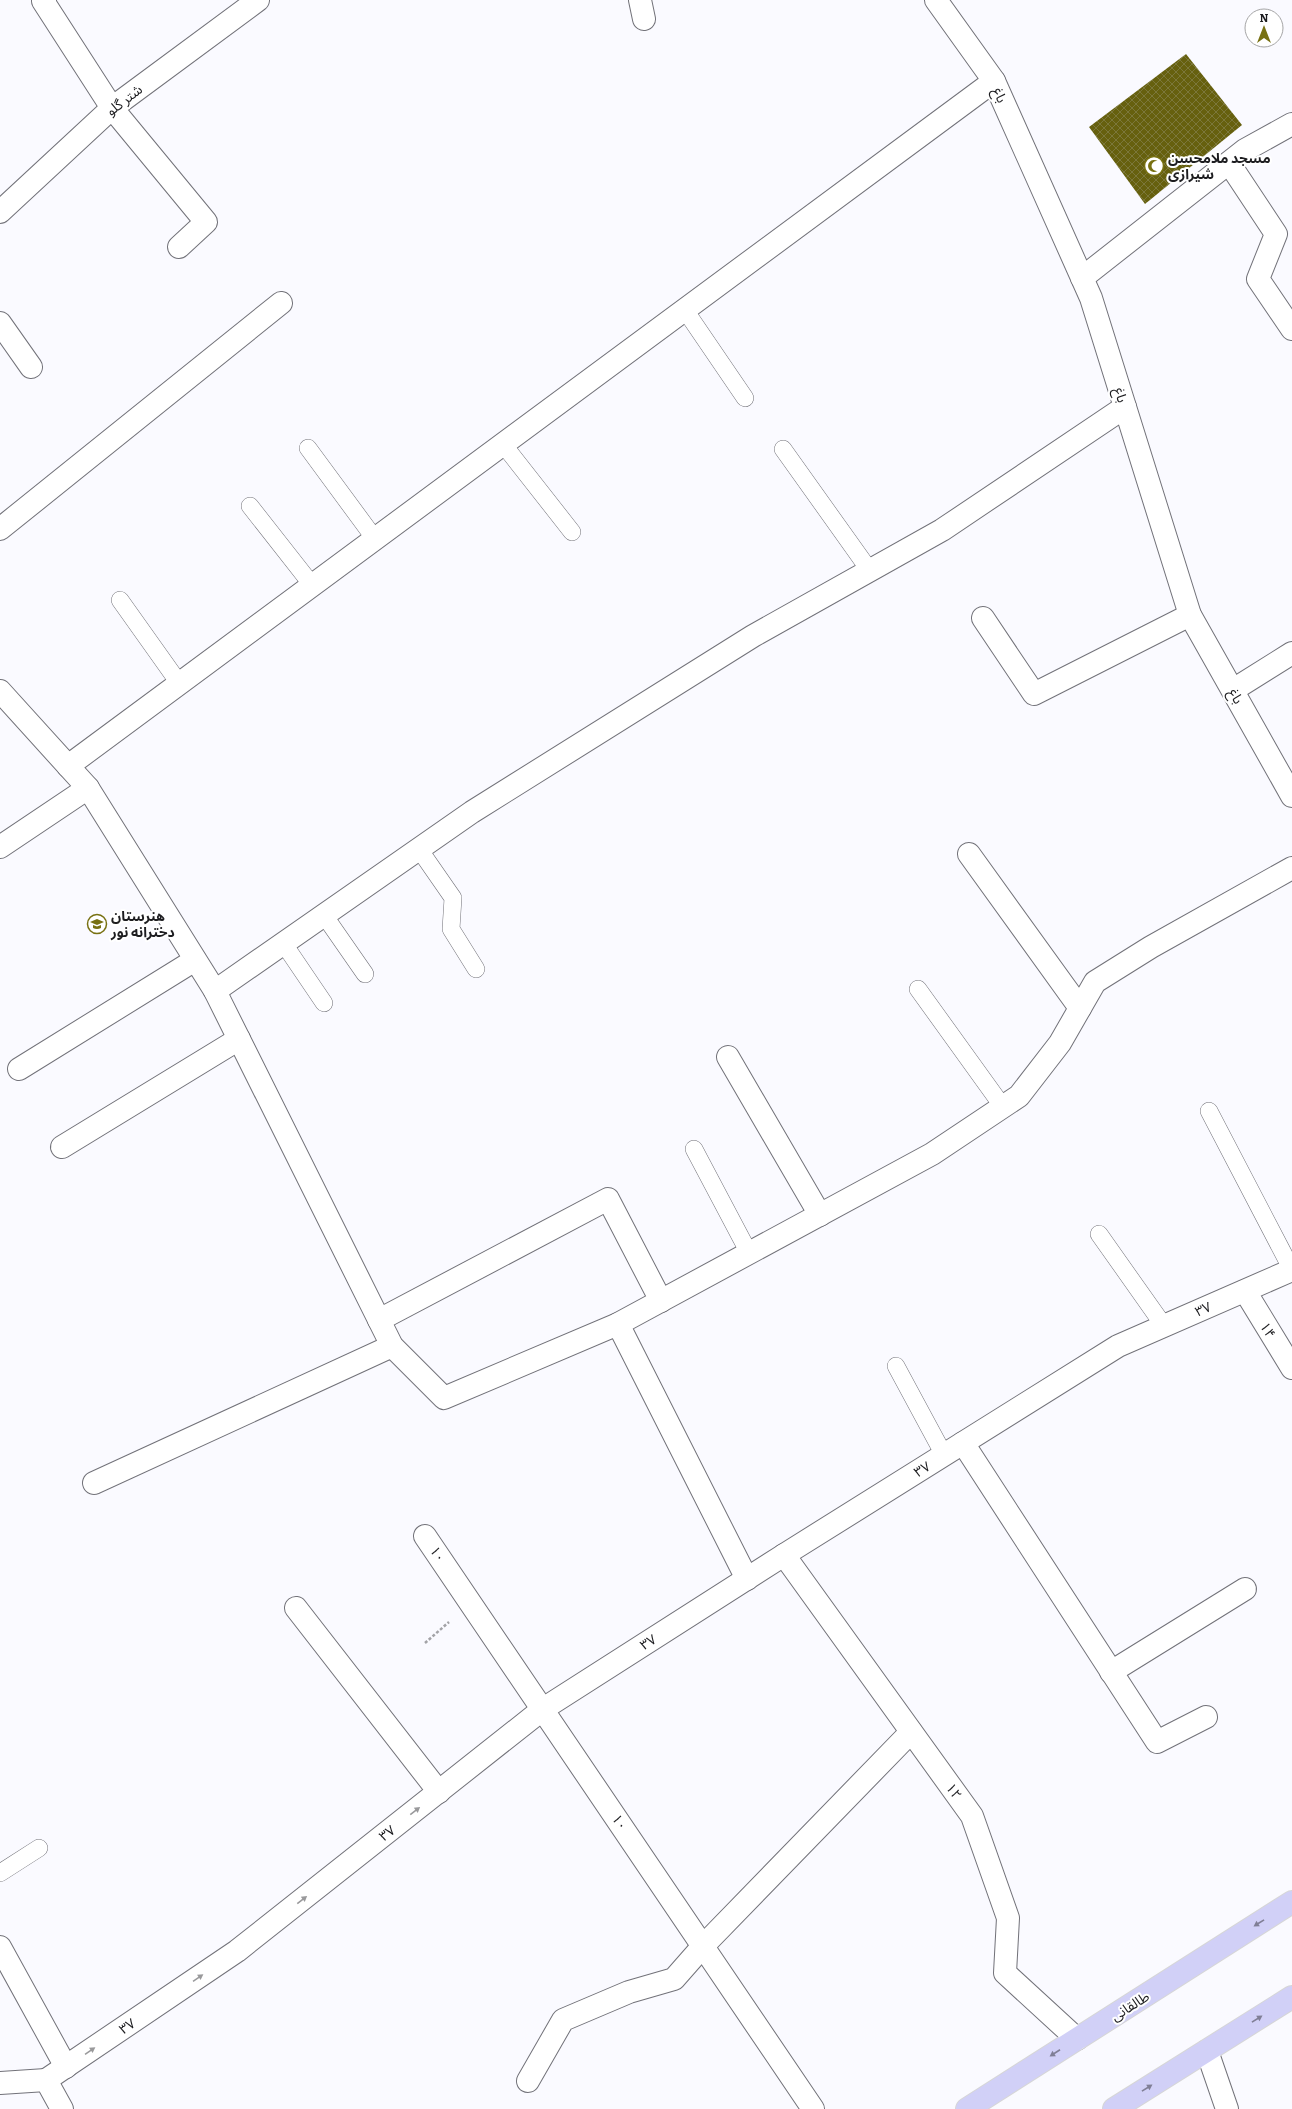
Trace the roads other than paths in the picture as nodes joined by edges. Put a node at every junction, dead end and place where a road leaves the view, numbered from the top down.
1 (45, 0) edge
2 (258, 0) edge
3 (936, 0) edge
4 (994, 81) junction
5 (112, 108) junction
6 (1292, 124) edge
7 (1229, 163) junction
8 (0, 212) edge
9 (179, 247) dead end
10 (1082, 278) junction
11 (281, 303) dead end
12 (685, 310) junction
13 (0, 323) edge
14 (1292, 329) edge
15 (31, 367) dead end
16 (745, 398) dead end
17 (1125, 407) junction
18 (503, 444) junction
19 (308, 448) dead end
20 (783, 449) dead end
21 (250, 506) dead end
22 (0, 529) edge
23 (572, 532) dead end
24 (375, 539) junction
25 (870, 571) junction
26 (312, 585) junction
27 (120, 600) dead end
28 (1190, 614) junction
29 (983, 618) dead end
30 (1292, 653) edge
31 (179, 684) junction
32 (1233, 690) junction
33 (0, 691) edge
34 (7, 711) edge
35 (68, 766) junction
36 (1289, 782) edge
37 (88, 788) junction
38 (0, 847) edge
39 (419, 849) junction
40 (970, 854) dead end
41 (1292, 868) edge
42 (324, 915) junction
43 (284, 944) junction
44 (195, 960) junction
45 (476, 969) dead end
46 (365, 974) dead end
47 (918, 990) dead end
48 (215, 991) junction
49 (324, 1003) dead end
50 (1080, 1008) junction
51 (238, 1039) junction
52 (728, 1057) dead end
53 (19, 1068) dead end
54 (1003, 1107) junction
55 (1209, 1111) dead end
56 (62, 1147) dead end
57 (694, 1149) dead end
58 (820, 1215) junction
59 (1099, 1234) dead end
60 (749, 1254) junction
61 (1292, 1270) edge
62 (1245, 1291) junction
63 (661, 1301) junction
64 (379, 1320) junction
65 (618, 1324) junction
66 (1164, 1326) junction
67 (392, 1346) junction
68 (896, 1366) dead end
69 (1292, 1368) edge
70 (963, 1444) junction
71 (944, 1455) junction
72 (94, 1483) dead end
73 (425, 1536) dead end
74 (784, 1555) junction
75 (747, 1579) junction
76 (1245, 1589) dead end
77 (296, 1608) dead end
78 (1111, 1672) junction
79 (543, 1709) junction
80 (1206, 1717) dead end
81 (911, 1732) junction
82 (439, 1792) junction
83 (39, 1848) dead end
84 (0, 1873) edge
85 (1292, 1902) edge
86 (703, 1946) junction
87 (0, 1947) edge
88 (1292, 1997) edge
89 (1077, 2039) junction
90 (1207, 2050) junction
91 (66, 2067) junction
92 (46, 2080) junction
93 (528, 2081) dead end
94 (0, 2083) edge
95 (62, 2109) edge
96 (813, 2109) edge
97 (967, 2109) edge
98 (1114, 2109) edge
99 (1227, 2109) edge

1 - 5 street
2 - 5 street, شتر گلو
3 - 4 street, باغ
4 - 10 street, باغ
4 - 12 street
5 - 8 street, شتر گلو
5 - 9 street
6 - 7 street
7 - 10 street
7 - 14 street
10 - 17 street, باغ
11 - 22 street
12 - 16 lane
12 - 18 street
13 - 15 street
17 - 25 street
17 - 28 street, باغ
18 - 23 lane
18 - 24 street
19 - 24 lane
20 - 25 lane
21 - 26 lane
24 - 26 street
25 - 39 street
26 - 31 street
27 - 31 lane
28 - 29 street
28 - 32 street, باغ
30 - 32 street
31 - 35 street
32 - 36 street, باغ
33 - 34 street
34 - 35 street
35 - 37 street
37 - 38 street
37 - 44 street
39 - 42 street
39 - 45 lane
40 - 50 street
41 - 50 street
42 - 43 street
42 - 46 lane
43 - 48 street
43 - 49 lane
44 - 48 street
44 - 53 street
47 - 54 lane
48 - 51 street
50 - 54 street
51 - 56 street
51 - 64 street
52 - 58 street
54 - 58 street
55 - 61 lane
57 - 60 lane
58 - 60 street
59 - 66 lane
60 - 63 street
61 - 62 street, ۳۷
62 - 66 street, ۳۷
62 - 69 street, ۱۴
63 - 64 street
63 - 65 street
64 - 67 street
65 - 67 street
65 - 75 street
66 - 70 street, ۳۷
67 - 72 street
68 - 71 lane
70 - 71 street, ۳۷
70 - 78 street
71 - 74 street, ۳۷
73 - 79 street, ۱۰
74 - 75 street, ۳۷
74 - 81 street, ۱۲
75 - 79 street, ۳۷
76 - 78 street
77 - 82 street
78 - 80 street
79 - 82 street, ۳۷
79 - 86 street, ۱۰
81 - 86 street
81 - 89 street, ۱۲
91 -> 82 street, ۳۷
83 - 84 lane
85 -> 89 main road, طالقانی
86 - 93 street
86 - 96 street, ۱۰
87 - 91 street
90 -> 88 main road
89 -> 97 main road, طالقانی
98 -> 90 main road
90 - 99 street
91 - 92 street, ۳۷
92 - 94 street
92 - 95 street

